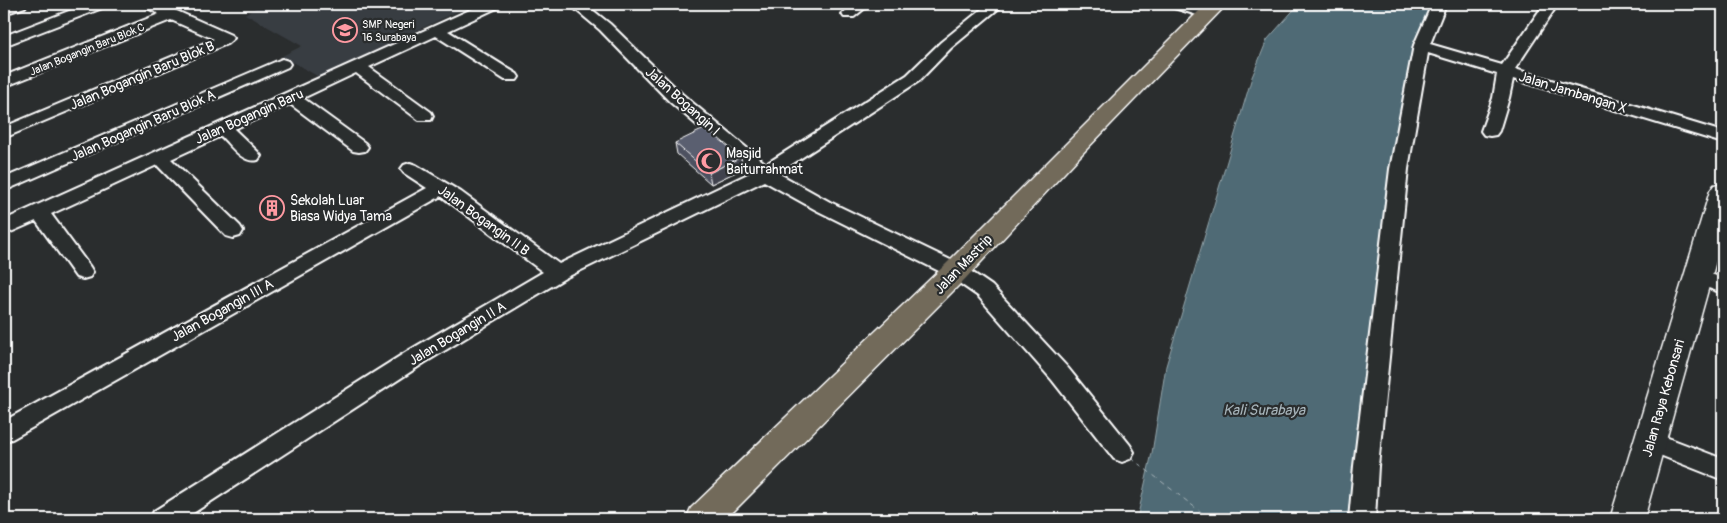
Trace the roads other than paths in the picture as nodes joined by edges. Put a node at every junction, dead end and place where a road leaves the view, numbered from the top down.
1 (20, 4) edge
2 (100, 4) edge
3 (151, 4) edge
4 (494, 4) edge
5 (576, 4) edge
6 (863, 4) edge
7 (997, 4) edge
8 (1176, 4) edge
9 (1439, 4) edge
10 (1550, 4) edge
11 (1212, 9) edge
12 (4, 10) edge
13 (172, 10) edge
14 (849, 14) dead end
15 (436, 30) junction
16 (4, 41) edge
17 (1422, 46) junction
18 (282, 64) dead end
19 (358, 67) junction
20 (1506, 71) junction
21 (511, 77) dead end
22 (4, 82) edge
23 (291, 97) junction
24 (424, 116) dead end
25 (222, 128) junction
26 (1490, 131) dead end
27 (4, 133) edge
28 (1723, 138) edge
29 (359, 147) dead end
30 (252, 156) dead end
31 (159, 157) junction
32 (410, 169) dead end
33 (765, 173) junction
34 (4, 185) edge
35 (441, 188) junction
36 (1723, 191) edge
37 (40, 212) junction
38 (4, 228) edge
39 (233, 232) dead end
40 (956, 271) junction
41 (83, 272) dead end
42 (558, 274) junction
43 (1711, 281) edge
44 (4, 432) edge
45 (1650, 441) junction
46 (1122, 452) dead end
47 (1723, 470) edge
48 (164, 519) edge
49 (703, 519) edge
50 (1362, 519) edge
51 (1627, 519) edge

1 - 12 street
2 - 16 street
3 - 13 street
4 - 15 street, Jalan Bogangin Baru
5 - 33 street, Jalan Bogangin I
6 - 14 street
7 - 33 street, Jalan Bogangin II A
8 - 11 street
9 - 17 street
10 - 20 street
11 - 40 main road, Jalan Mastrip
13 - 22 street, Jalan Bogangin Baru Blok C
13 - 27 street, Jalan Bogangin Baru Blok B
15 - 19 street, Jalan Bogangin Baru
15 - 21 street
17 - 20 street, Jalan Jambangan X
17 - 50 street
18 - 34 street, Jalan Bogangin Baru Blok A
19 - 23 street, Jalan Bogangin Baru
19 - 24 street
20 - 26 street
20 - 28 street, Jalan Jambangan X
23 - 25 street, Jalan Bogangin Baru
23 - 29 street
25 - 30 street
25 - 31 street, Jalan Bogangin Baru
31 - 37 street, Jalan Bogangin Baru
31 - 39 street
32 - 35 street, Jalan Bogangin II B
33 - 40 street, Jalan Bogangin I
33 - 42 street, Jalan Bogangin II A
35 - 42 street, Jalan Bogangin II B
35 - 44 street, Jalan Bogangin III A
36 - 43 main road, Jalan Raya Kebonsari
37 - 38 street, Jalan Bogangin Baru
37 - 41 street
40 - 46 street, Jalan Bogangin I
40 - 49 main road, Jalan Mastrip
42 - 48 street, Jalan Bogangin II A
43 - 45 main road, Jalan Raya Kebonsari
45 - 47 street
45 - 51 main road, Jalan Raya Kebonsari

